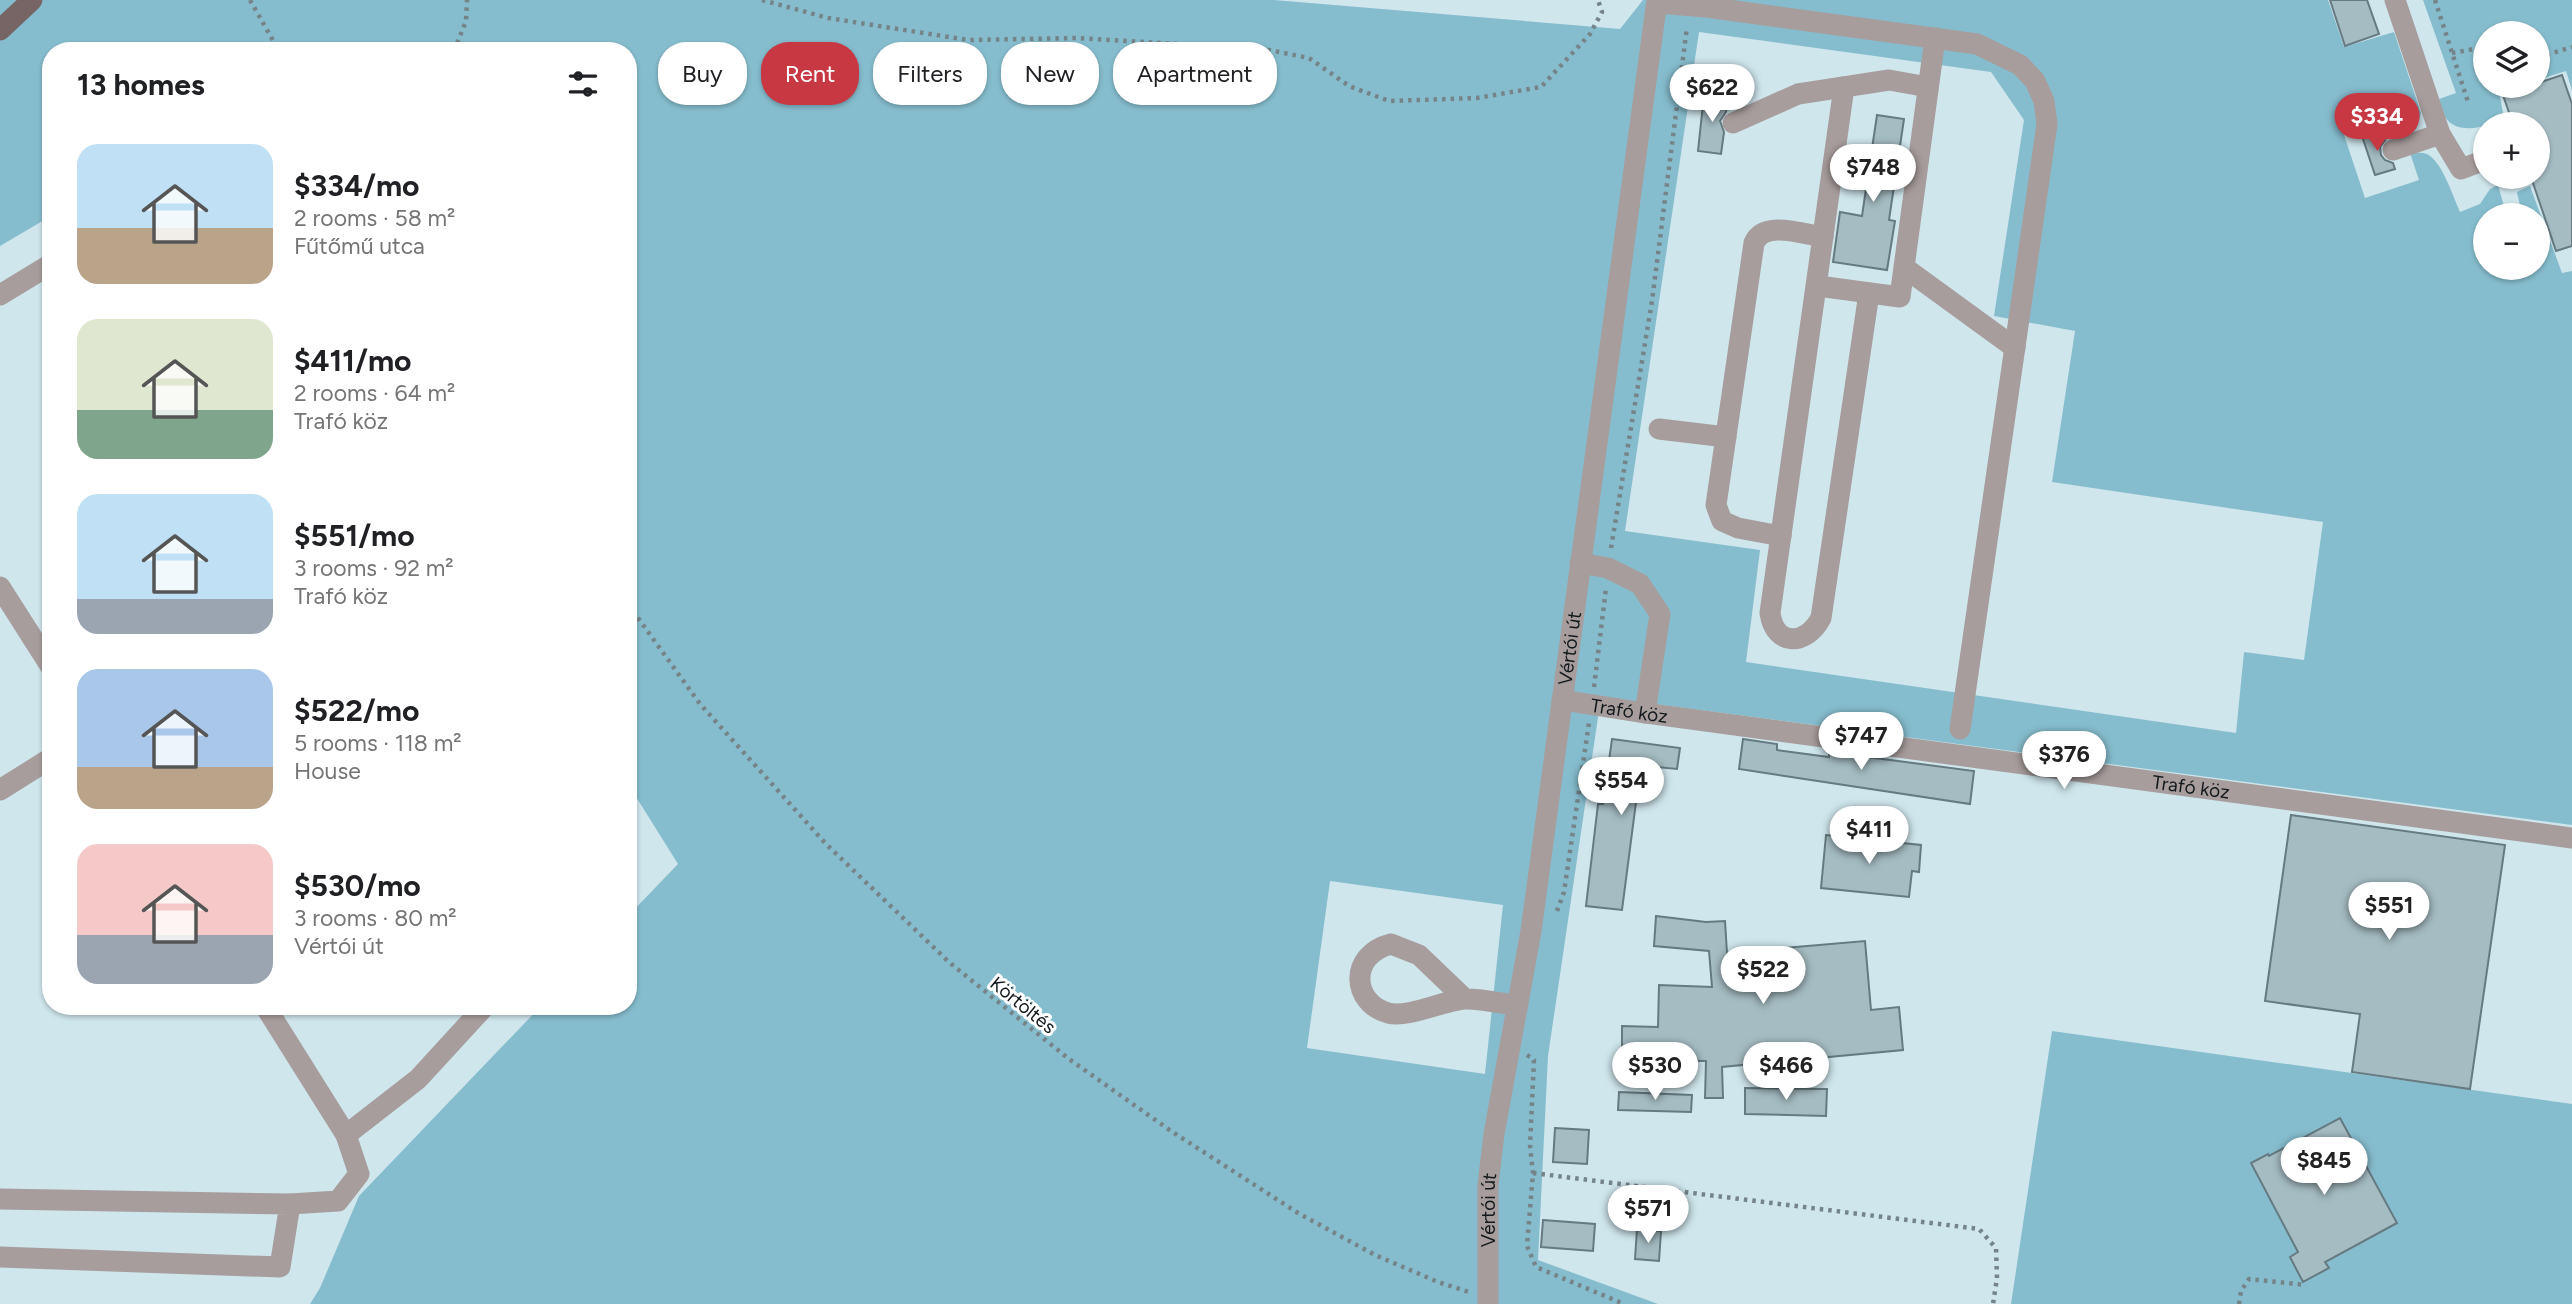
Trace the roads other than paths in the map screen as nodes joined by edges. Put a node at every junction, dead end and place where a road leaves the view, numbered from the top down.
1 (32, 0) edge
2 (2395, 0) edge
3 (1657, 2) edge
4 (0, 30) edge
5 (1935, 38) junction
6 (1844, 87) junction
7 (1928, 87) junction
8 (1733, 123) dead end
9 (2440, 134) junction
10 (2393, 150) dead end
11 (2473, 164) edge
12 (1823, 237) junction
13 (1905, 268) junction
14 (42, 269) edge
15 (1818, 286) junction
16 (1869, 293) junction
17 (0, 295) edge
18 (2015, 348) junction
19 (1659, 429) dead end
20 (1726, 438) junction
21 (1781, 536) junction
22 (1580, 563) junction
23 (0, 587) edge
24 (42, 653) edge
25 (1562, 700) junction
26 (1645, 713) junction
27 (1960, 729) dead end
28 (42, 764) edge
29 (0, 790) edge
30 (2572, 838) edge
31 (1465, 999) junction
32 (1518, 1005) junction
33 (271, 1015) edge
34 (477, 1015) edge
35 (346, 1135) junction
36 (0, 1199) edge
37 (290, 1204) junction
38 (0, 1258) edge
39 (1488, 1301) edge

1 - 4 main road
2 - 9 street
3 - 5 street
3 - 22 street, Vértói út
5 - 7 street
5 - 18 street
6 - 7 street
6 - 8 street
6 - 12 street
7 - 13 street
9 - 10 street
9 - 11 street
12 - 15 street
12 - 20 street
13 - 16 street
13 - 18 street
14 - 17 street
15 - 16 street
15 - 21 street
16 - 21 street
18 - 27 street
19 - 20 street
20 - 21 street
22 - 25 street, Vértói út
22 - 26 street
23 - 24 street
25 - 26 street, Trafó köz
25 - 32 street, Vértói út
26 - 30 street, Trafó köz
28 - 29 street
31 - 31 street
31 - 32 street
32 - 39 street, Vértói út
33 - 35 street
34 - 35 street
35 - 37 street
36 - 37 street
37 - 38 street

